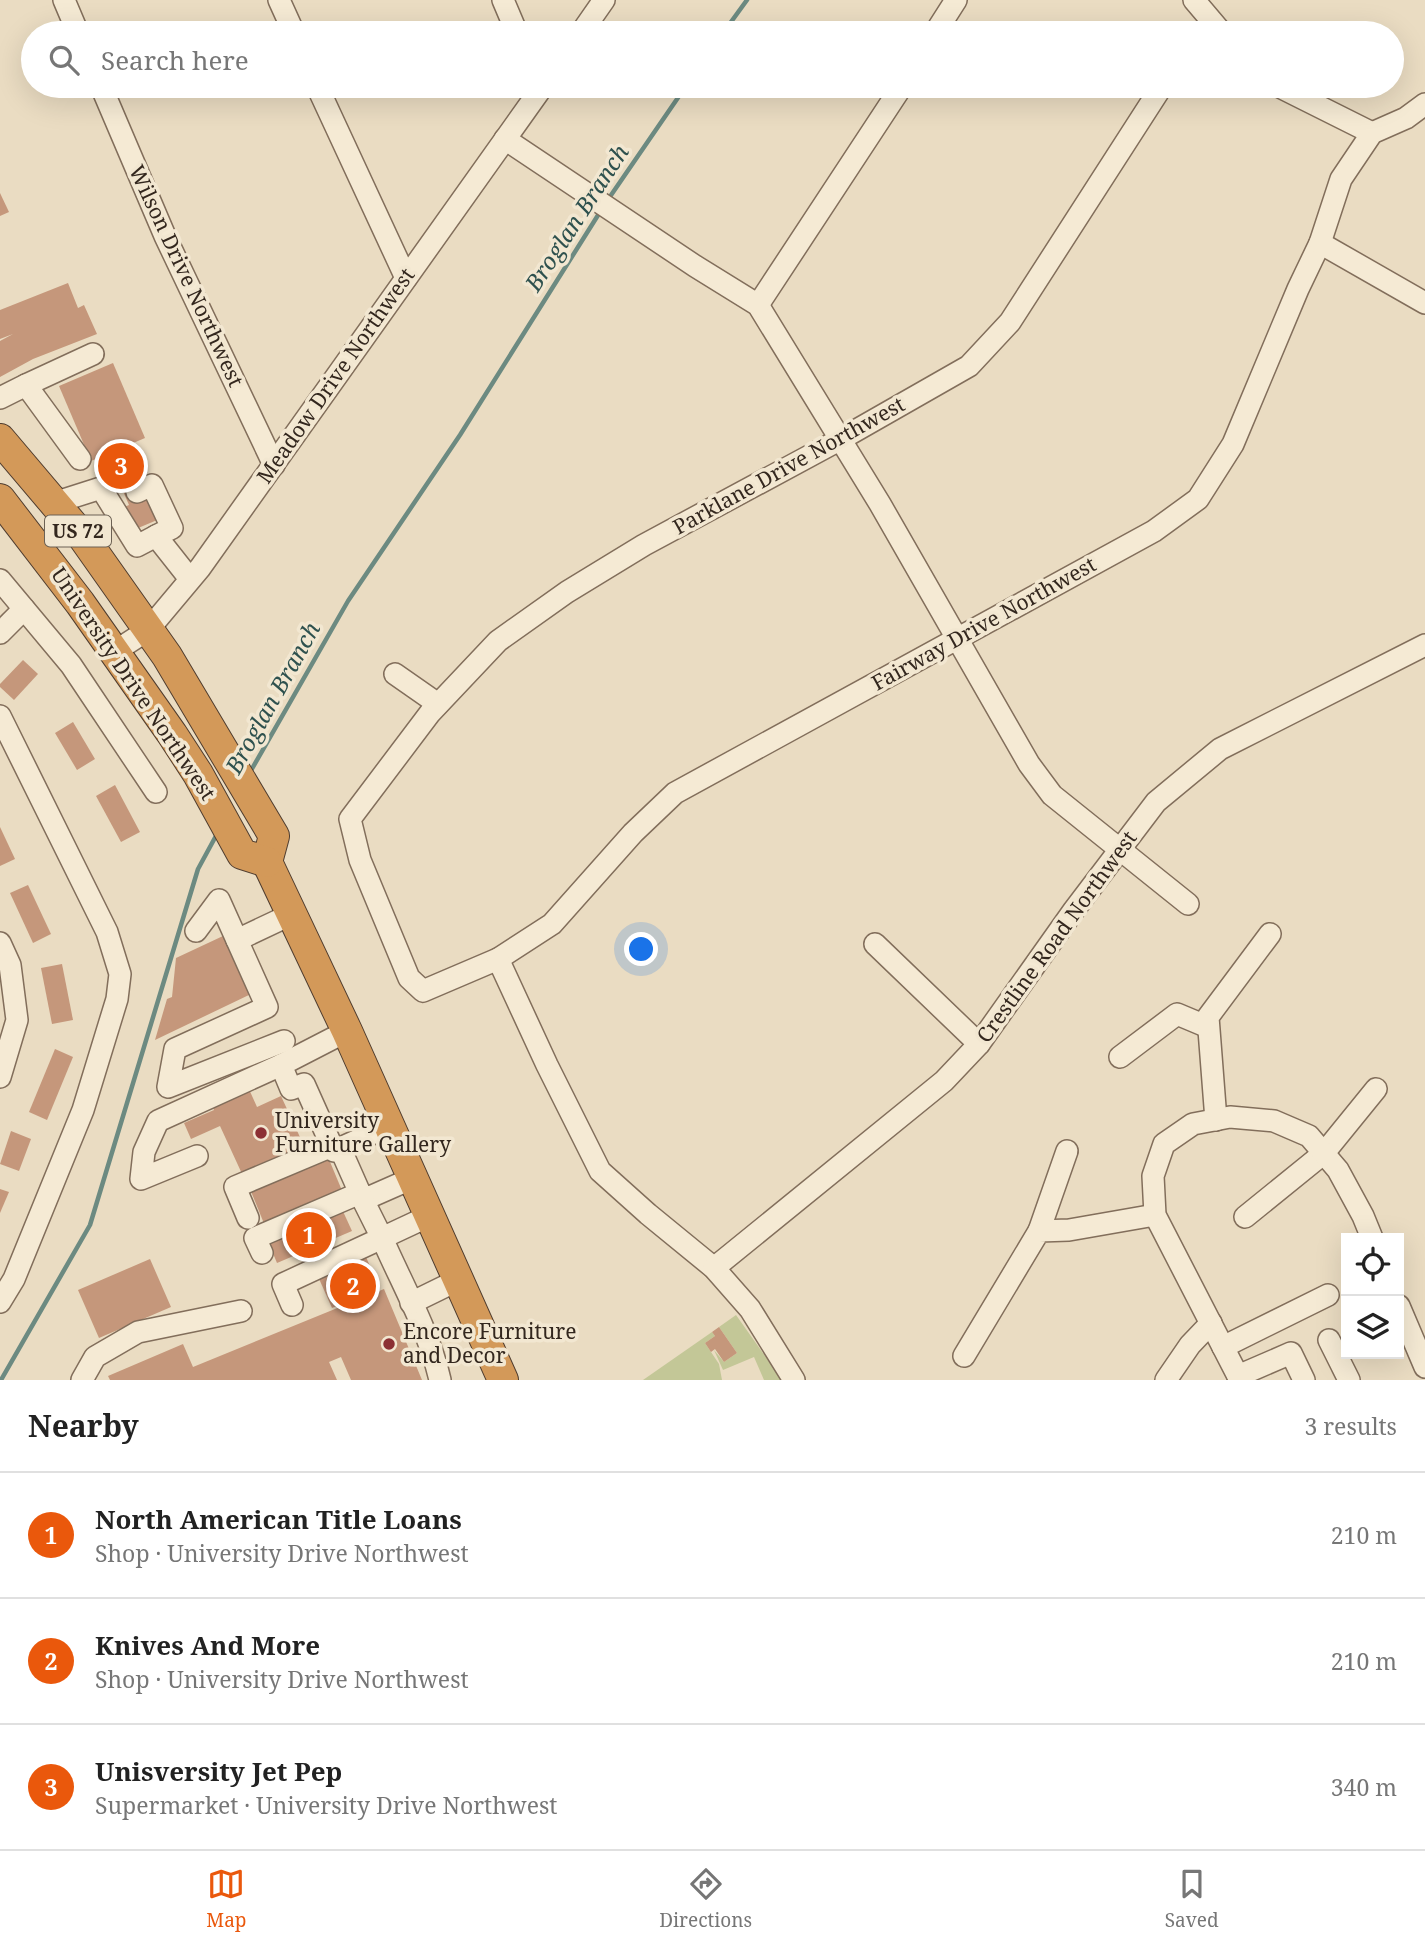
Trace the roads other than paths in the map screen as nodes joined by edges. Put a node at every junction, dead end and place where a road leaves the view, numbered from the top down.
1 (64, 0) edge
2 (279, 0) edge
3 (503, 0) edge
4 (604, 0) edge
5 (956, 0) edge
6 (1194, 0) edge
7 (73, 21) edge
8 (289, 21) edge
9 (512, 21) edge
10 (589, 21) edge
11 (943, 21) edge
12 (1206, 21) edge
13 (106, 98) edge
14 (323, 98) edge
15 (534, 98) edge
16 (894, 98) edge
17 (1153, 98) edge
18 (1302, 98) edge
19 (1425, 104) edge
20 (1372, 133) junction
21 (505, 139) junction
22 (1320, 243) junction
23 (406, 278) junction
24 (1425, 303) edge
25 (758, 305) junction
26 (93, 354) dead end
27 (26, 385) junction
28 (0, 397) edge
29 (0, 439) edge
30 (841, 439) junction
31 (80, 459) dead end
32 (274, 465) junction
33 (124, 497) junction
34 (0, 499) edge
35 (54, 503) junction
36 (156, 536) junction
37 (190, 579) junction
38 (0, 580) edge
39 (24, 609) junction
40 (148, 630) junction
41 (0, 633) edge
42 (958, 639) junction
43 (1425, 645) edge
44 (114, 652) junction
45 (395, 674) dead end
46 (438, 704) junction
47 (0, 716) edge
48 (156, 792) dead end
49 (1119, 850) junction
50 (267, 862) junction
51 (1188, 904) dead end
52 (292, 914) junction
53 (196, 931) dead end
54 (1270, 934) dead end
55 (237, 940) junction
56 (0, 943) edge
57 (875, 944) dead end
58 (498, 960) junction
59 (402, 962) joint
60 (267, 1007) junction
61 (1208, 1027) junction
62 (347, 1031) junction
63 (979, 1044) junction
64 (285, 1055) junction
65 (1120, 1057) dead end
66 (0, 1077) edge
67 (1376, 1089) dead end
68 (1216, 1120) junction
69 (389, 1126) junction
70 (336, 1147) junction
71 (1067, 1150) dead end
72 (1324, 1153) junction
73 (197, 1156) dead end
74 (413, 1178) junction
75 (362, 1196) junction
76 (1155, 1215) junction
77 (429, 1216) junction
78 (1245, 1217) dead end
79 (248, 1218) dead end
80 (1039, 1231) junction
81 (1370, 1233) edge
82 (382, 1238) junction
83 (261, 1253) dead end
84 (714, 1268) junction
85 (458, 1279) junction
86 (1328, 1295) dead end
87 (0, 1302) edge
88 (411, 1303) junction
89 (292, 1305) dead end
90 (241, 1311) dead end
91 (1404, 1318) edge
92 (1211, 1323) junction
93 (1329, 1340) dead end
94 (1223, 1347) junction
95 (964, 1356) dead end
96 (1425, 1367) edge
97 (1239, 1378) edge
98 (82, 1380) edge
99 (440, 1380) edge
100 (503, 1380) edge
101 (794, 1380) edge
102 (1166, 1380) edge
103 (1304, 1380) edge
104 (1349, 1380) edge

1 - 7 street
2 - 8 street
3 - 9 street
4 - 10 street
5 - 11 street
6 - 12 street
13 - 32 street, Wilson Drive Northwest
14 - 23 street
15 - 21 street, Meadow Drive Northwest
16 - 25 street
17 - 30 street, Parklane Drive Northwest
18 - 20 street
19 - 20 street
20 - 22 street, Fairway Drive Northwest
21 - 23 street, Meadow Drive Northwest
21 - 25 street
22 - 24 street
22 - 42 street, Fairway Drive Northwest
23 - 32 street, Meadow Drive Northwest
25 - 30 street
26 - 27 street
27 - 28 street
27 - 31 street
29 - 35 highway, University Drive Northwest / US 72
30 - 42 street
30 - 46 street, Parklane Drive Northwest
32 - 37 street, Meadow Drive Northwest
33 - 35 street
33 - 36 street
33 - 36 street
34 - 44 highway, University Drive Northwest / US 72
35 - 40 highway, University Drive Northwest / US 72
36 - 37 street
37 - 40 street, Meadow Drive Northwest
38 - 39 street
39 - 41 street
39 - 48 street
40 - 44 street, Meadow Drive Northwest
40 - 50 highway, University Drive Northwest / US 72
42 - 49 street
42 - 58 street, Fairway Drive Northwest
43 - 49 street, Crestline Road Northwest
44 - 50 highway, University Drive Northwest / US 72
45 - 46 street
46 - 59 street, Parklane Drive Northwest
47 - 87 street
49 - 51 street
49 - 63 street, Crestline Road Northwest
50 - 52 highway
52 - 55 street
52 - 62 highway
53 - 55 street
54 - 61 street
55 - 60 street
56 - 66 street
57 - 63 street
58 - 59 street, Fairway Drive Northwest
58 - 84 street
60 - 64 street
60 - 64 street
61 - 65 street
61 - 68 street
62 - 64 street
62 - 69 highway
63 - 84 street, Crestline Road Northwest
64 - 70 street
64 - 73 street
67 - 72 street
68 - 72 street
68 - 76 street
69 - 70 street
69 - 74 highway
70 - 75 street
70 - 79 street
71 - 80 street
72 - 78 street
72 - 81 street
74 - 75 street
74 - 77 highway
75 - 82 street
75 - 83 street
76 - 80 street
76 - 92 street
77 - 82 street
77 - 85 highway
80 - 95 street
82 - 88 street
82 - 89 street
84 - 101 street
85 - 88 street
85 - 100 highway
86 - 94 street
88 - 99 street
90 - 98 street
91 - 96 street
92 - 94 street
92 - 102 street
93 - 104 street
94 - 97 street
97 - 103 street

